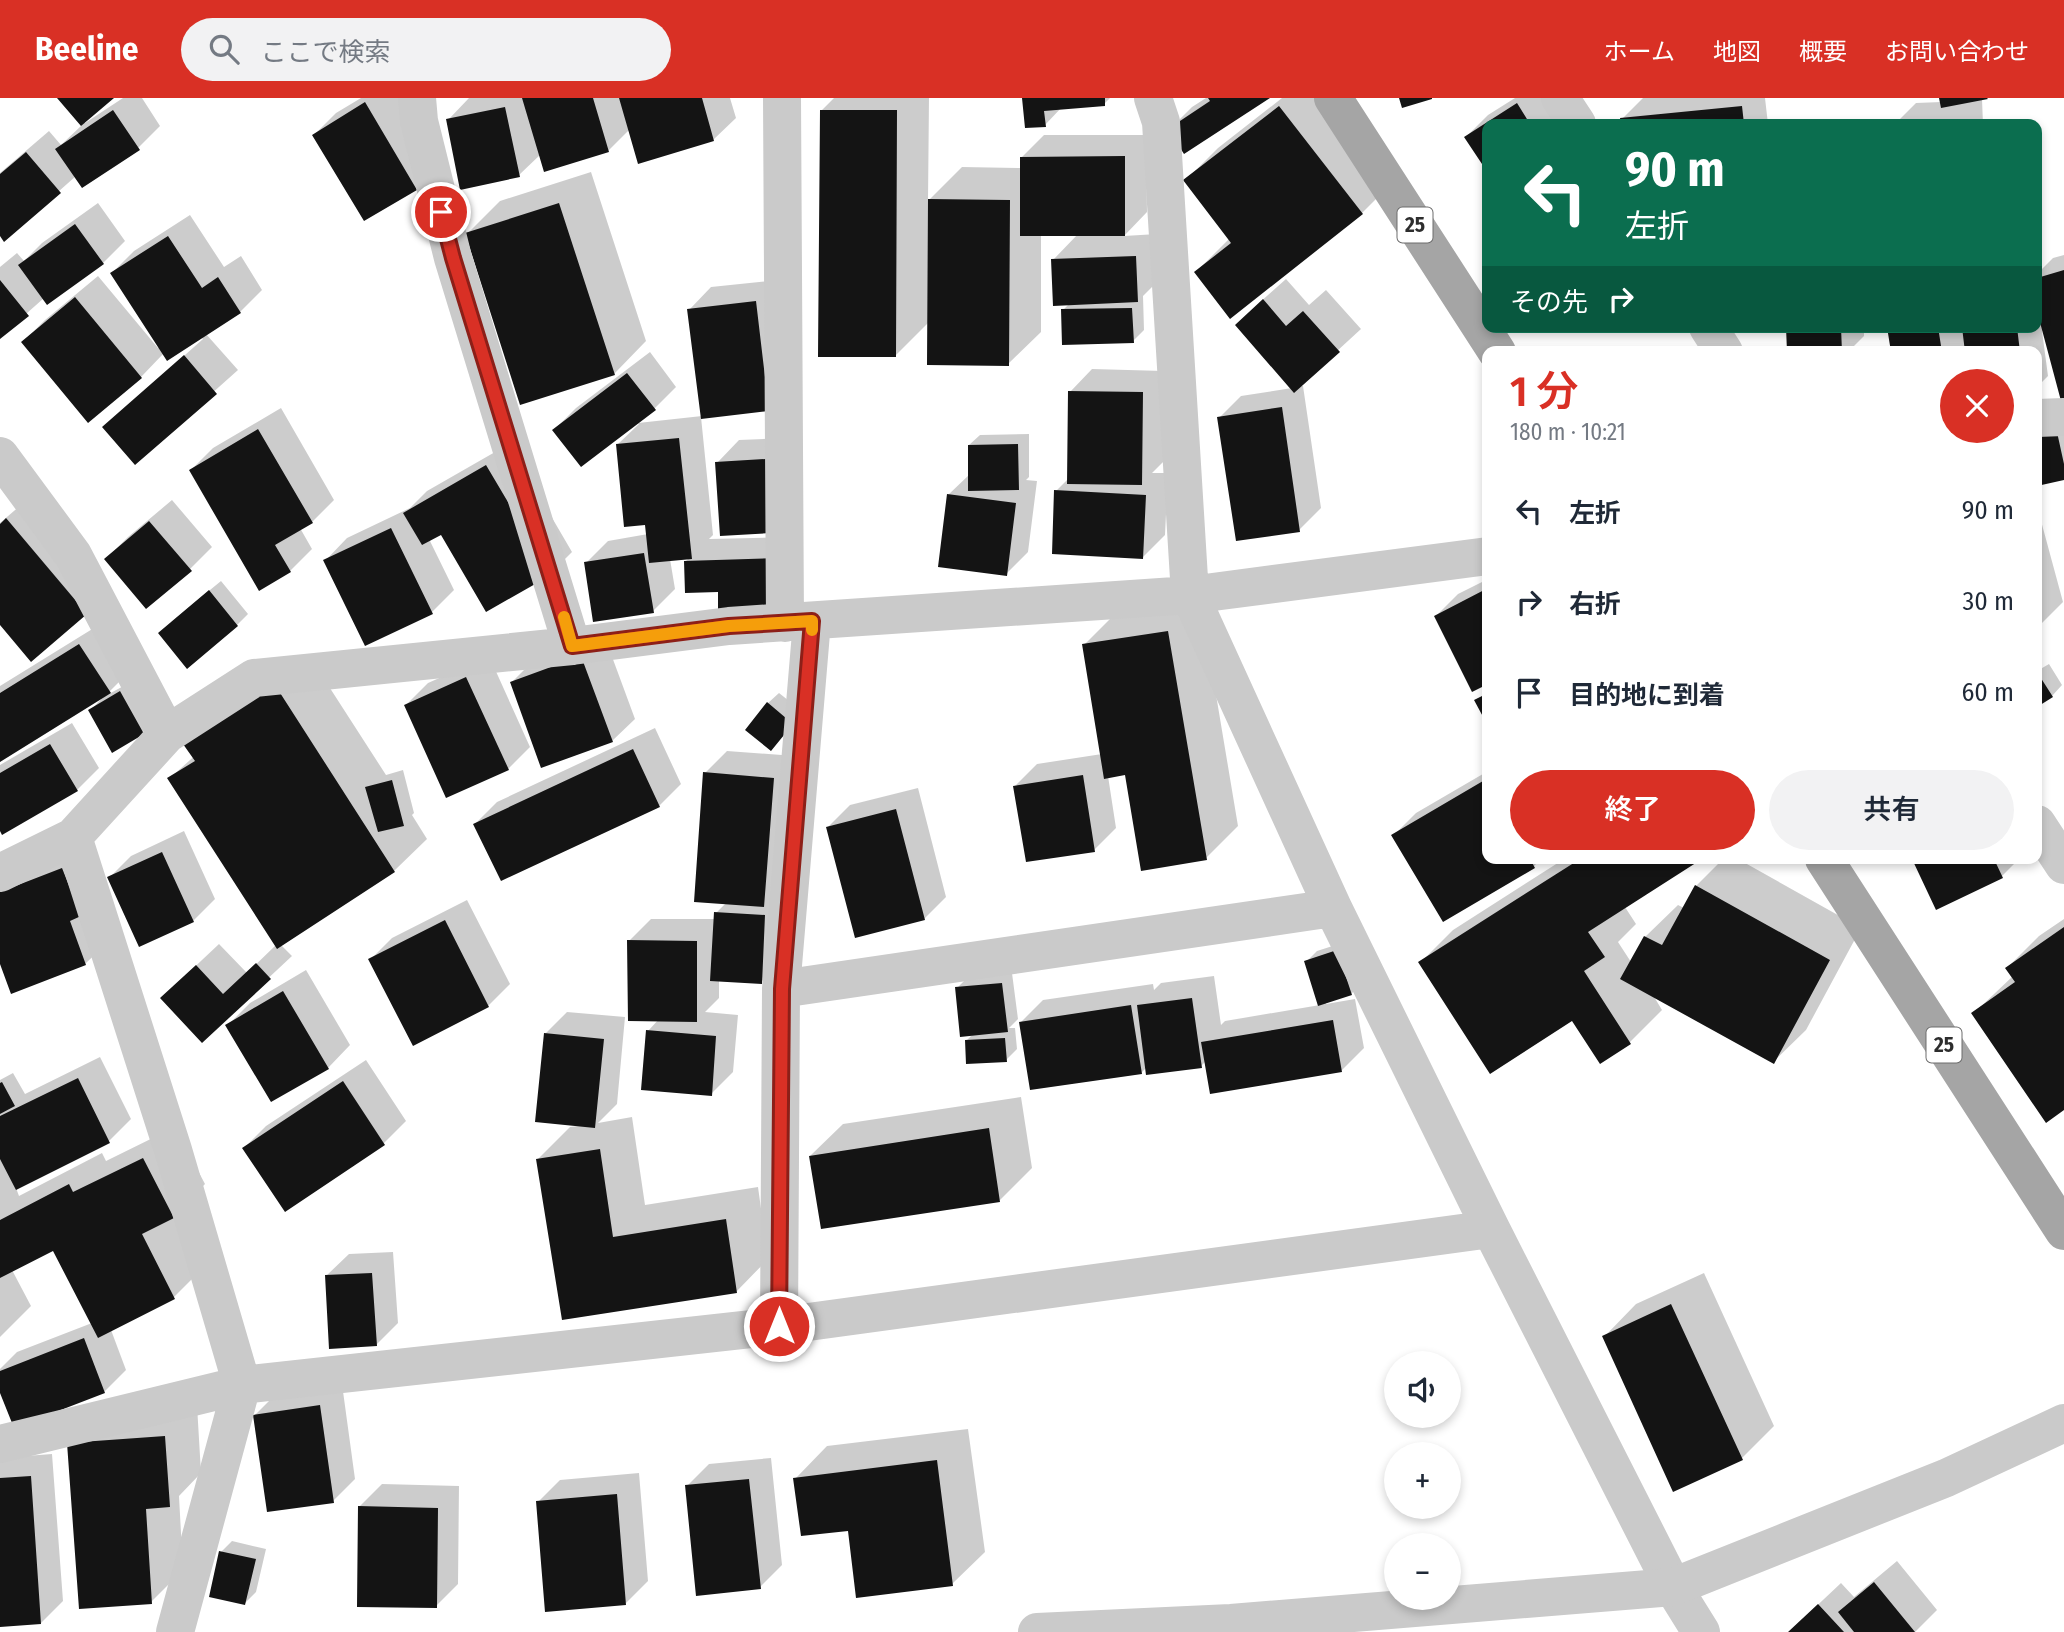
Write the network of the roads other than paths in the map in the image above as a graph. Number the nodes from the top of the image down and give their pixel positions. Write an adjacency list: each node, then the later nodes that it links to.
1 (417, 98): 14 (street)
2 (782, 98): 13 (street)
3 (1153, 98): 12 (street)
4 (1333, 98): 7 (main road, 25)
5 (1560, 98): 6 (street)
6 (1574, 119)
7 (1482, 329)
8 (2064, 417): 9 (street)
9 (2042, 418)
10 (0, 456): 15 (street)
11 (1482, 557): 12 (street)
12 (1191, 595): 13 (street); 21 (street)
13 (799, 622): 14 (street); 22 (street)
14 (572, 646): 15 (street)
15 (167, 734): 17 (street)
16 (2042, 832): 19 (street)
17 (73, 837): 20 (street); 26 (street)
18 (1827, 864): 24 (main road, 25)
19 (2064, 865)
20 (0, 873)
21 (1333, 908): 22 (street); 23 (street)
22 (782, 989): 25 (street)
23 (1491, 1228): 25 (street); 29 (street)
24 (2064, 1231)
25 (779, 1326): 26 (street)
26 (242, 1385): 28 (street); 31 (street)
27 (2064, 1423): 29 (street)
28 (0, 1444)
29 (1673, 1587): 30 (street); 33 (street)
30 (1231, 1628): 32 (street)
31 (175, 1632)
32 (1037, 1632)
33 (1701, 1632)

